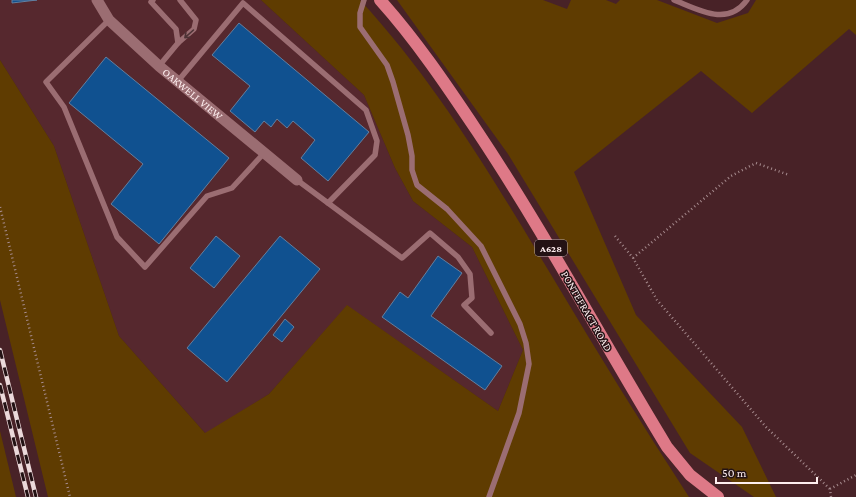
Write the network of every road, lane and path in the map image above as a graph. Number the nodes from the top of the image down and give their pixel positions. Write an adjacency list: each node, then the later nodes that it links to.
1 (97, 0): 8 (street, OAKWELL VIEW)
2 (153, 0): 9 (lane)
3 (180, 0): 9 (lane, one-way to 9)
4 (364, 0): 23 (lane)
5 (380, 0): 24 (highway, PONTEFRACT ROAD / A628)
6 (674, 0): 7 (lane)
7 (748, 0)
8 (109, 20): 10 (street, OAKWELL VIEW); 12 (lane)
9 (178, 43): 10 (lane)
10 (159, 66): 11 (street, OAKWELL VIEW)
11 (178, 81): 12 (street, OAKWELL VIEW); 15 (lane)
12 (265, 152): 14 (street, OAKWELL VIEW)
13 (789, 175): 18 (path)
14 (297, 180): 15 (lane)
15 (328, 203): 19 (lane)
16 (0, 207): 22 (path)
17 (615, 236): 18 (path)
18 (633, 258): 21 (path)
19 (491, 333)
20 (856, 475): 21 (path)
21 (830, 489): 25 (path)
22 (70, 497)
23 (489, 497)
24 (718, 497)
25 (832, 497)

